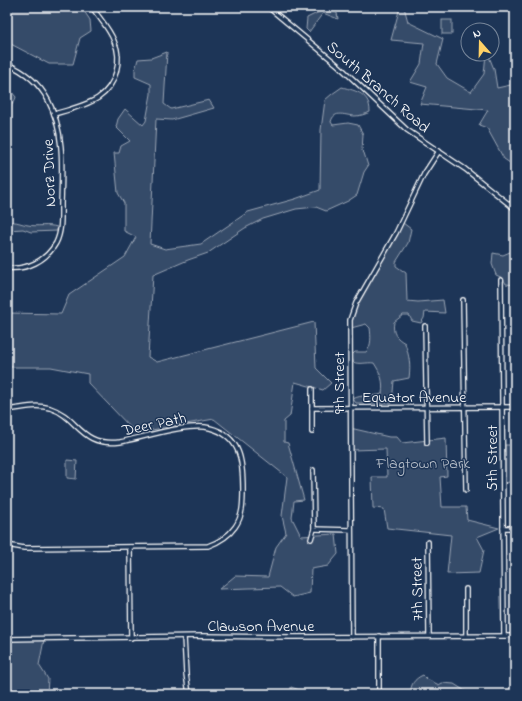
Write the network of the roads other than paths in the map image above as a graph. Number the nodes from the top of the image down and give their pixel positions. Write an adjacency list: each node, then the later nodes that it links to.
1 (92, 7): 4 (street)
2 (268, 7): 5 (street, South Branch Road)
3 (7, 64): 4 (street, Norz Drive)
4 (54, 114): 7 (street, Norz Drive)
5 (439, 151): 6 (street, South Branch Road); 16 (street, 9th Street)
6 (515, 209)
7 (7, 268)
8 (501, 280): 13 (street, 5th Street)
9 (463, 300): 12 (street)
10 (425, 326): 17 (street)
11 (312, 389): 15 (street)
12 (464, 407): 13 (street, Equator Avenue); 17 (street, Equator Avenue); 22 (street)
13 (502, 407): 14 (street, Equator Avenue); 23 (street, 5th Street)
14 (515, 407)
15 (312, 408): 16 (street, Equator Avenue); 19 (street)
16 (350, 408): 17 (street, Equator Avenue); 26 (street, 9th Street)
17 (426, 408): 20 (street)
18 (7, 410): 30 (street, Deer Path)
19 (312, 432)
20 (427, 443)
21 (313, 470): 25 (street)
22 (466, 490)
23 (503, 528): 24 (street); 35 (street, 5th Street)
24 (515, 528)
25 (314, 529): 26 (street); 27 (street)
26 (351, 530): 38 (street, 9th Street)
27 (311, 539)
28 (428, 542): 32 (street, 7th Street)
29 (7, 545): 30 (street, Deer Path)
30 (130, 547): 40 (street)
31 (466, 589): 33 (street)
32 (429, 635): 33 (street, Clawson Avenue); 34 (street, Clawson Avenue)
33 (466, 635): 35 (street, Clawson Avenue)
34 (379, 636): 38 (street, Clawson Avenue); 42 (street)
35 (504, 636): 36 (street, Clawson Avenue)
36 (515, 636)
37 (184, 637): 38 (street, Clawson Avenue); 40 (street, Clawson Avenue); 41 (street)
38 (352, 637)
39 (7, 638): 40 (street, Clawson Avenue)
40 (131, 638)
41 (189, 694)
42 (379, 694)

